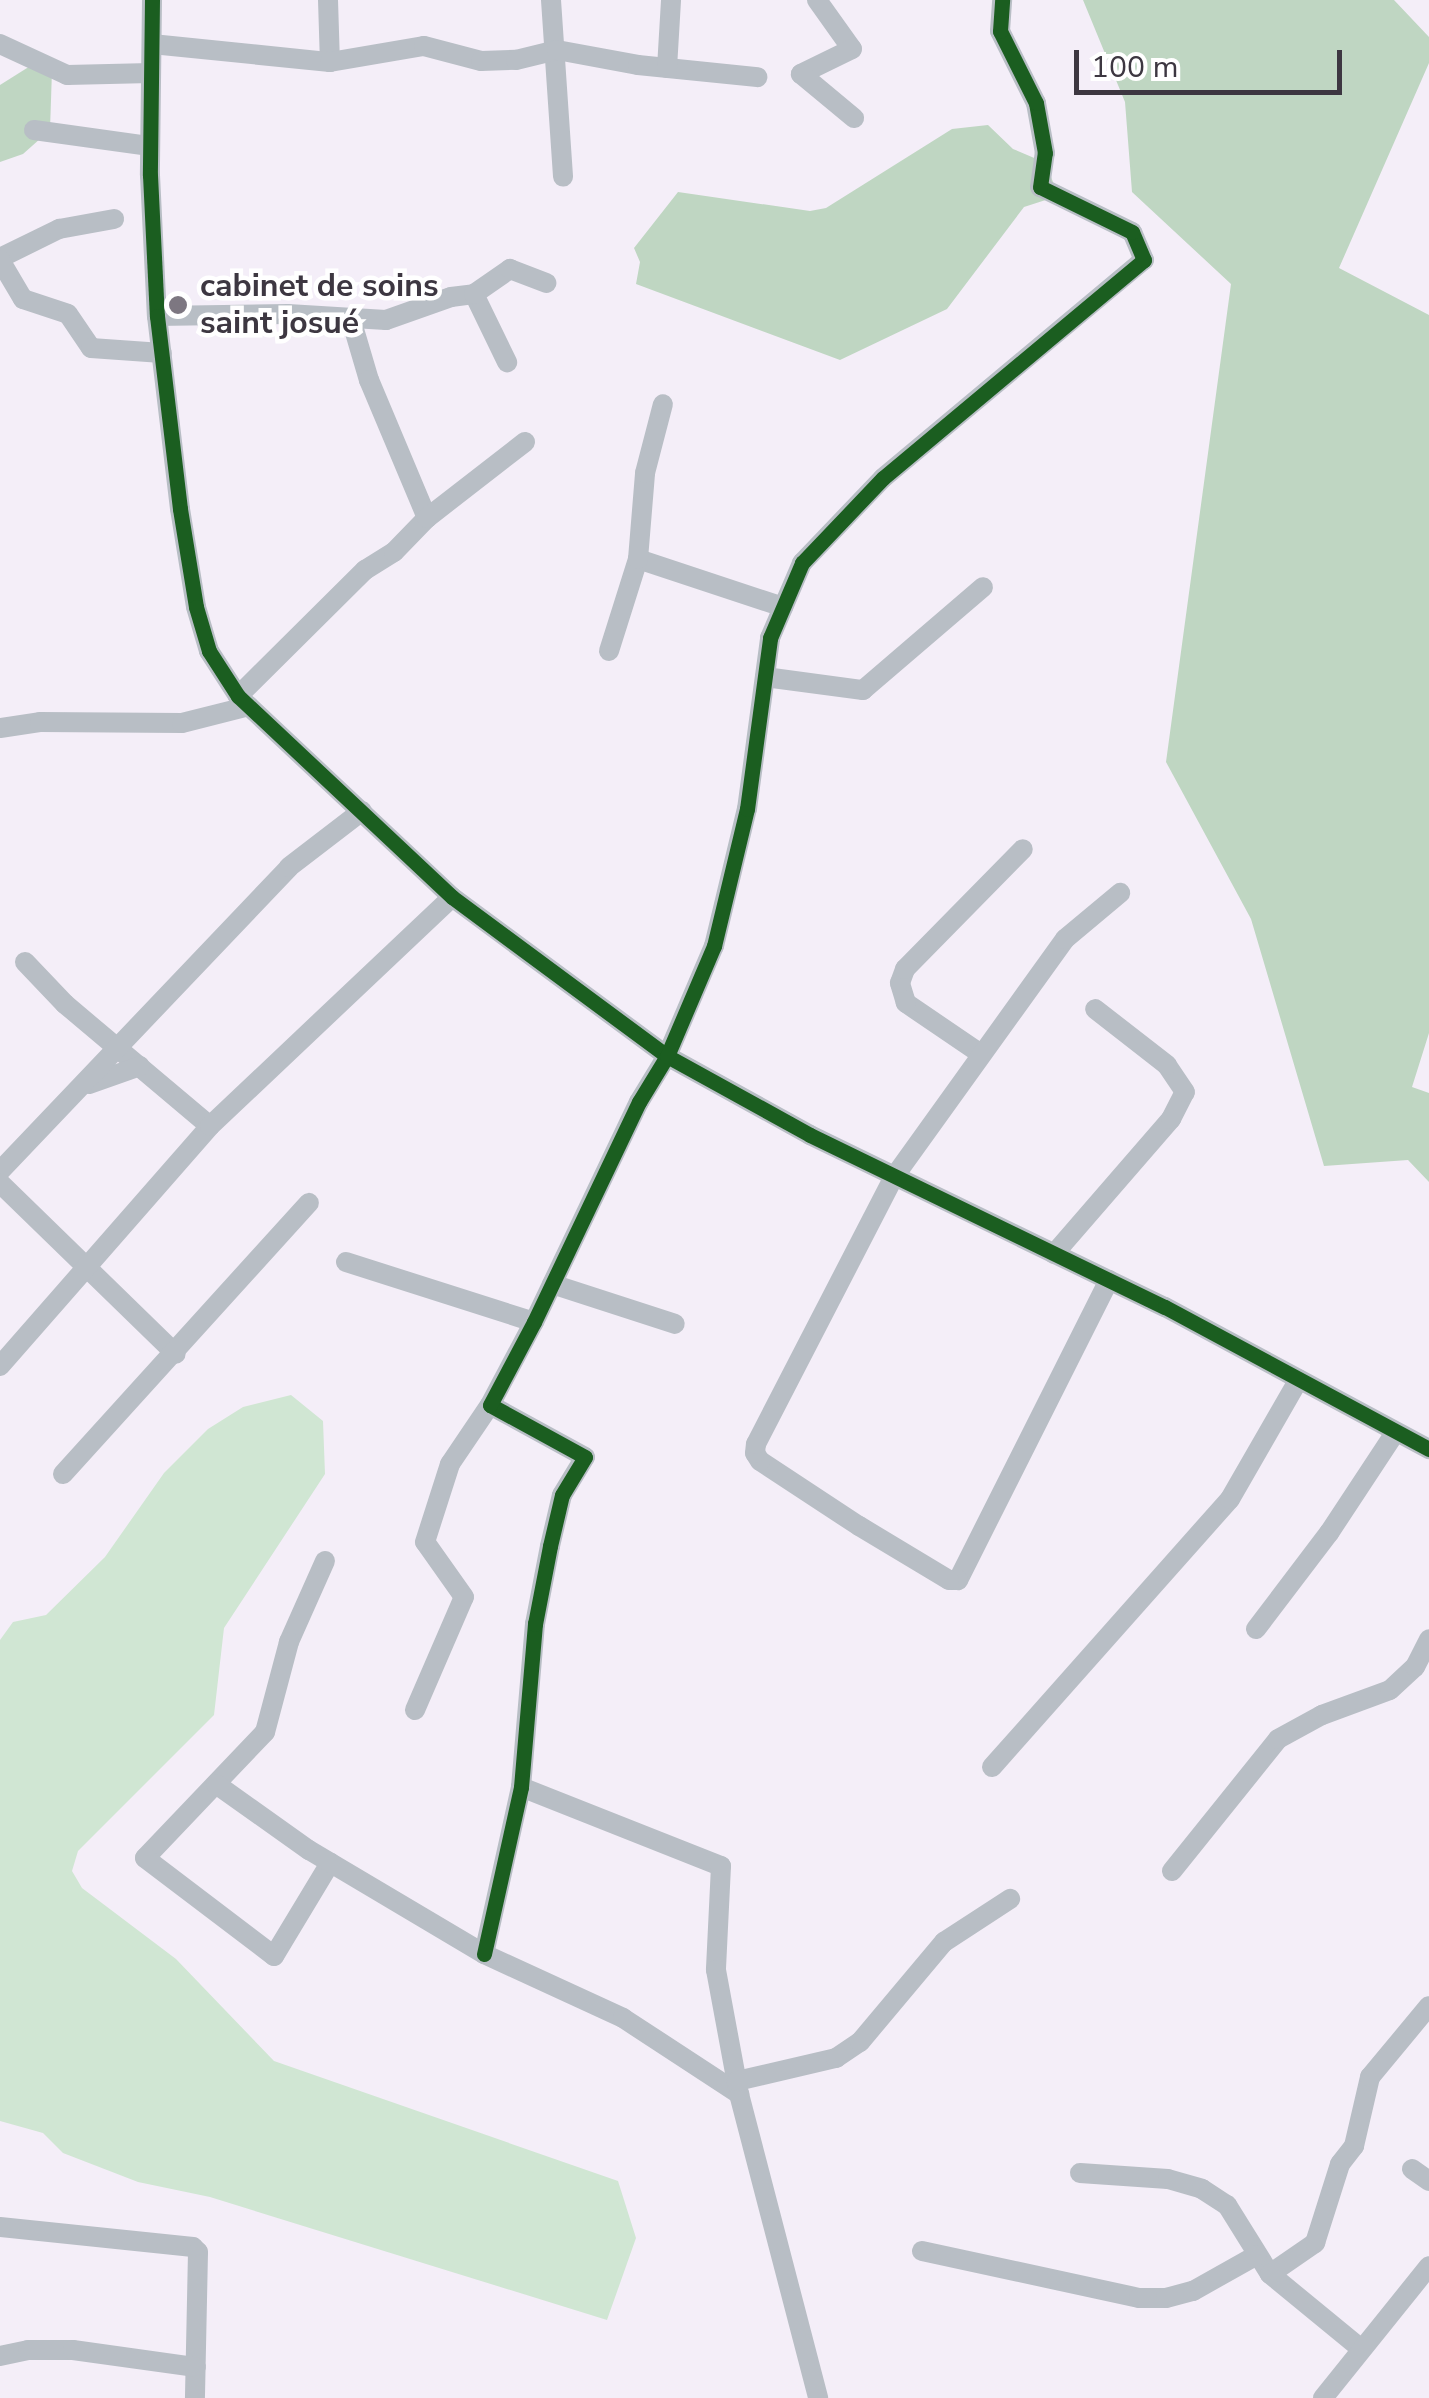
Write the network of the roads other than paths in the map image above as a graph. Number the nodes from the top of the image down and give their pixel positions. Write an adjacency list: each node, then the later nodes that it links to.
1 (152, 0): 8 (street)
2 (328, 0): 10 (street)
3 (551, 0): 9 (street)
4 (671, 0): 11 (street)
5 (816, 0): 14 (street)
6 (1002, 0): 31 (street)
7 (0, 44): 12 (street)
8 (152, 44): 10 (street); 12 (street)
9 (556, 50): 10 (street); 11 (street); 17 (street)
10 (330, 62)
11 (667, 68): 13 (street)
12 (151, 73): 16 (street)
13 (756, 76)
14 (854, 118)
15 (34, 130): 16 (street)
16 (150, 146): 22 (street)
17 (563, 177)
18 (114, 219): 19 (street)
19 (0, 259): 24 (street)
20 (546, 283): 21 (street)
21 (474, 294): 23 (street); 25 (street)
22 (157, 316): 23 (street); 24 (street)
23 (350, 318): 28 (street)
24 (162, 352): 34 (street)
25 (508, 362)
26 (663, 404): 29 (street)
27 (525, 442): 28 (street)
28 (428, 518): 34 (street)
29 (638, 559): 31 (street); 32 (street)
30 (984, 588): 33 (street)
31 (783, 607): 33 (street)
32 (609, 651)
33 (765, 677): 44 (street)
34 (244, 701): 35 (street); 36 (street)
35 (0, 728)
36 (362, 810): 39 (street); 42 (street)
37 (1023, 849): 43 (street)
38 (1120, 893): 43 (street)
39 (452, 897): 44 (street); 46 (street)
40 (25, 962): 42 (street)
41 (1095, 1009): 50 (street)
42 (117, 1046): 45 (street); 48 (street)
43 (980, 1054): 47 (street)
44 (667, 1056): 47 (street); 54 (street)
45 (140, 1066): 46 (street); 48 (street)
46 (210, 1126): 52 (street)
47 (894, 1177): 50 (street); 53 (street)
48 (1, 1179): 52 (street)
49 (309, 1202): 57 (street)
50 (1054, 1254): 53 (street)
51 (346, 1262): 55 (street)
52 (88, 1268): 57 (street); 58 (street)
53 (1108, 1280): 59 (street)
54 (552, 1284): 55 (street); 56 (street)
55 (534, 1322): 60 (street)
56 (675, 1324)
57 (176, 1354): 63 (street)
58 (0, 1366)
59 (1299, 1379): 61 (street); 68 (street)
60 (490, 1405): 67 (street); 70 (street)
61 (1395, 1433): 62 (street); 65 (street)
62 (1429, 1449)
63 (63, 1474)
64 (325, 1562): 69 (street)
65 (1256, 1629)
66 (1429, 1639): 72 (street)
67 (416, 1710)
68 (992, 1767)
69 (216, 1784): 71 (street); 71 (street)
70 (521, 1787): 74 (street); 76 (street)
71 (330, 1863): 74 (street)
72 (1172, 1871)
73 (1010, 1898): 76 (street)
74 (484, 1954): 76 (street)
75 (1429, 2006): 82 (street)
76 (738, 2088): 87 (street)
77 (1080, 2174): 80 (street)
78 (0, 2227): 85 (street)
79 (922, 2251): 80 (street)
80 (1257, 2254): 82 (street)
81 (1429, 2266): 83 (street)
82 (1270, 2274): 83 (street)
83 (1360, 2348): 88 (street)
84 (0, 2356): 85 (street)
85 (196, 2367): 86 (street)
86 (195, 2398)
87 (818, 2398)
88 (1322, 2398)

